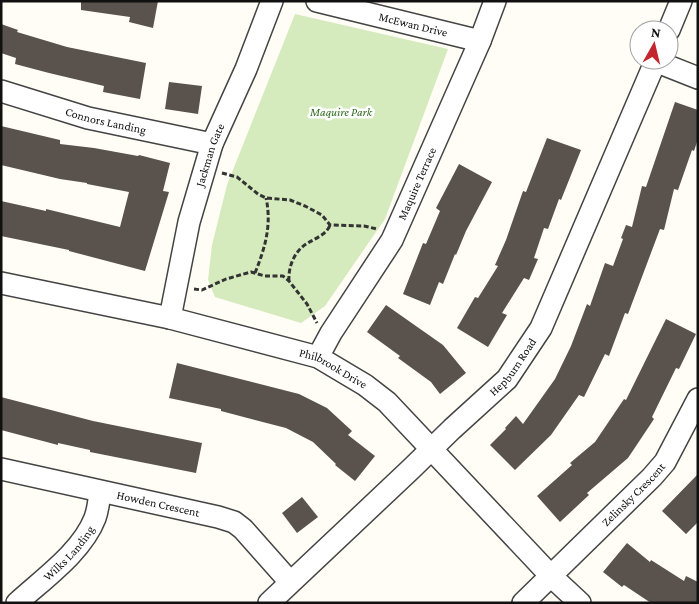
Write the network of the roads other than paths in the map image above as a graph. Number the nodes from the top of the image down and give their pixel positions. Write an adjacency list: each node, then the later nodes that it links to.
1 (272, 1): 11 (street, Jackman Gate)
2 (317, 1): 6 (street, McEwan Drive)
3 (495, 1): 6 (street, Maquire Terrace)
4 (681, 1): 5 (street)
5 (673, 20)
6 (480, 41): 14 (street, Maquire Terrace)
7 (651, 70): 16 (street, Hepburn Road)
8 (678, 70): 9 (street)
9 (698, 78)
10 (1, 91): 11 (street, Connors Landing)
11 (212, 144): 13 (street, Jackman Gate)
12 (1, 283): 13 (street, Philbrook Drive)
13 (170, 318): 14 (street, Philbrook Drive)
14 (318, 357): 16 (street, Philbrook Drive)
15 (698, 399): 19 (street, Zelinsky Crescent)
16 (432, 449): 19 (street, Philbrook Drive); 20 (street, Hepburn Road)
17 (1, 469): 18 (street, Howden Crescent)
18 (100, 492): 20 (street, Howden Crescent); 21 (street, Wilks Landing)
19 (551, 576): 23 (street, Zelinsky Crescent); 24 (street, Philbrook Drive)
20 (290, 582): 22 (street, Hepburn Road)
21 (17, 603)
22 (269, 603)
23 (523, 603)
24 (580, 603)

